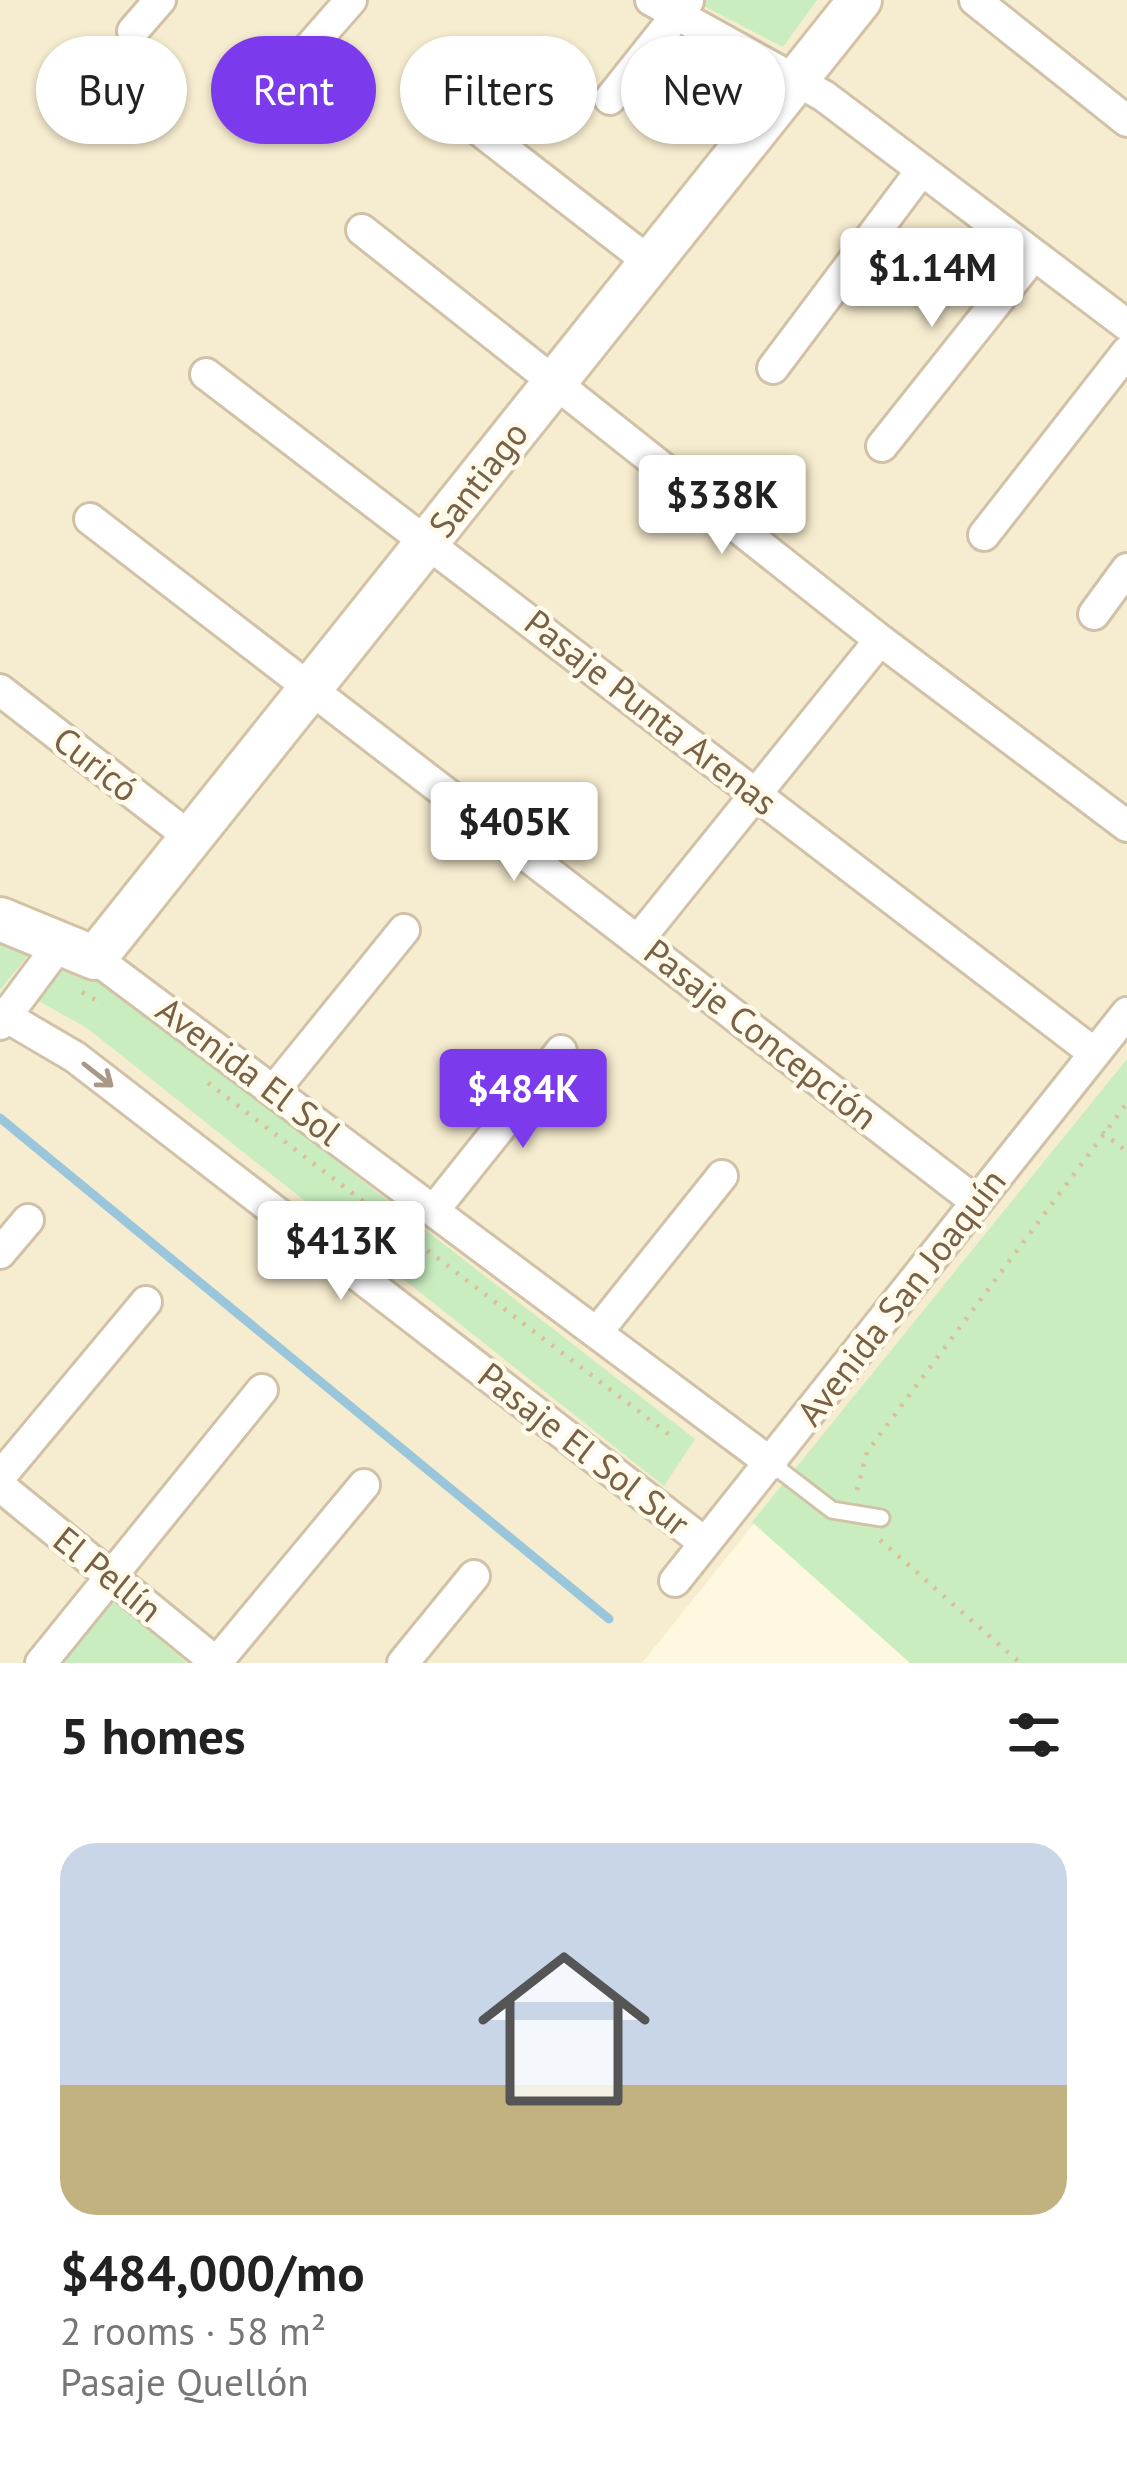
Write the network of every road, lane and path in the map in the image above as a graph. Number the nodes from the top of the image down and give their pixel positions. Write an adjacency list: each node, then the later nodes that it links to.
1 (160, 0): 6 (street)
2 (351, 0): 7 (street)
3 (860, 0): 8 (street, Santiago)
4 (975, 0): 10 (street)
5 (672, 4): 8 (street); 9 (street)
6 (133, 31)
7 (320, 36)
8 (798, 81): 12 (street); 15 (street, Santiago)
9 (610, 100)
10 (1127, 121)
11 (498, 144): 15 (street)
12 (921, 171): 14 (street); 18 (street)
13 (362, 230): 20 (street)
14 (1034, 255): 16 (street); 21 (street)
15 (652, 264): 20 (street, Santiago)
16 (1127, 325)
17 (1127, 352): 23 (street)
18 (773, 368)
19 (206, 374): 24 (street, Pasaje Punta Arenas)
20 (556, 382): 24 (street, Santiago); 27 (street)
21 (882, 446)
22 (90, 519): 28 (street, Pasaje Concepción)
23 (984, 535)
24 (430, 540): 28 (street, Santiago); 30 (street, Pasaje Punta Arenas)
25 (1127, 569): 26 (street)
26 (1094, 614)
27 (880, 640): 30 (street); 31 (street)
28 (312, 687): 32 (street, Santiago); 35 (street, Pasaje Concepción)
29 (0, 690): 32 (street, Curicó)
30 (754, 792): 35 (street); 41 (street, Pasaje Punta Arenas)
31 (1127, 826)
32 (191, 838): 36 (street, Santiago)
33 (0, 919): 36 (street, Avenida El Sol)
34 (404, 930): 43 (street)
35 (639, 939): 48 (street, Pasaje Concepción)
36 (67, 956): 37 (path); 39 (street); 43 (street, Avenida El Sol)
37 (108, 1006)
38 (1127, 1013): 41 (street, Avenida San Joaquín)
39 (2, 1017): 61 (street, Pasaje El Sol Sur, one-way to 61)
40 (561, 1051): 49 (street)
41 (1094, 1053): 48 (street, Avenida San Joaquín)
42 (202, 1078): 55 (path)
43 (275, 1089): 49 (street, Avenida El Sol)
44 (1127, 1103): 45 (path)
45 (1102, 1132): 46 (path); 59 (path)
46 (1127, 1152)
47 (722, 1175): 53 (street)
48 (974, 1200): 56 (street, Avenida San Joaquín)
49 (434, 1210): 53 (street, Avenida El Sol)
50 (28, 1220): 51 (street)
51 (0, 1253)
52 (146, 1302): 57 (street)
53 (598, 1331): 56 (street, Avenida El Sol)
54 (262, 1390): 62 (street)
55 (671, 1436)
56 (772, 1464): 59 (lane); 61 (street, Avenida San Joaquín)
57 (0, 1481): 62 (street, El Pellín)
58 (364, 1485): 66 (street)
59 (859, 1514): 60 (lane); 68 (path)
60 (881, 1518)
61 (705, 1543): 64 (street, Avenida San Joaquín)
62 (111, 1576): 65 (street); 66 (street, El Pellín)
63 (474, 1576): 67 (street)
64 (675, 1581)
65 (41, 1663)
66 (216, 1663)
67 (403, 1663)
68 (1020, 1663)

